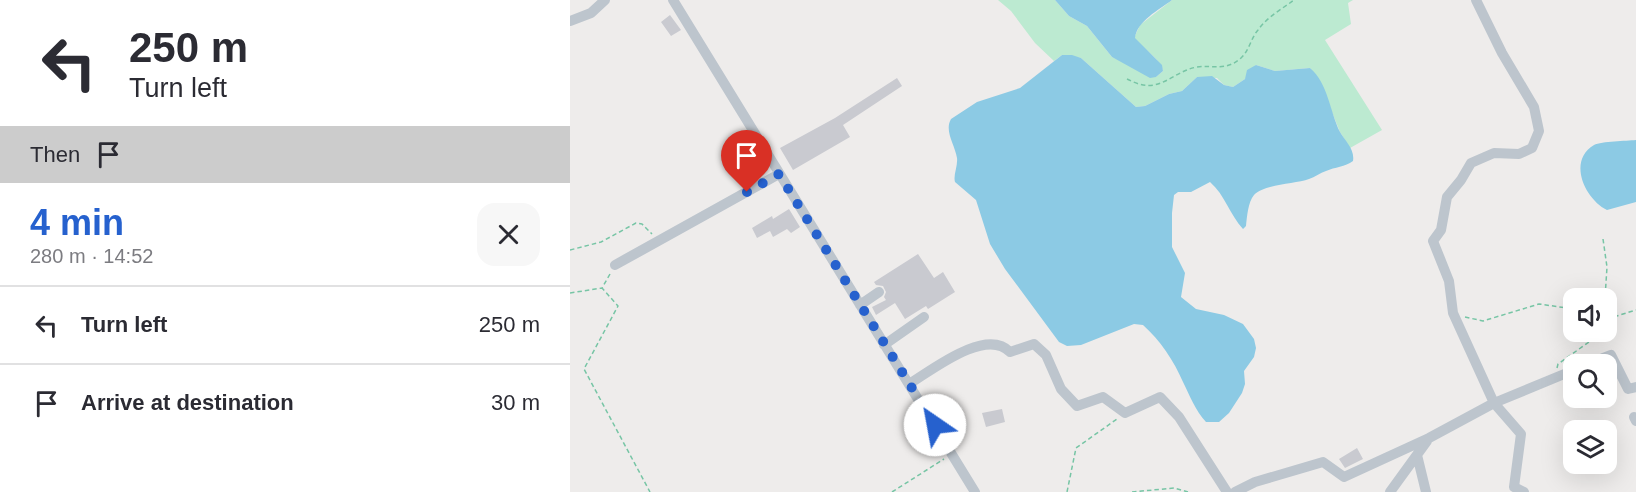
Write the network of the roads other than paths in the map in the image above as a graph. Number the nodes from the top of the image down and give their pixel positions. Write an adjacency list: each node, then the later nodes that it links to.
1 (605, 0): 4 (street)
2 (673, 0): 5 (street)
3 (1476, 0): 15 (street)
4 (570, 21)
5 (779, 174): 6 (street); 8 (street)
6 (615, 265)
7 (879, 292): 8 (street)
8 (860, 305): 10 (street)
9 (924, 317): 10 (street)
10 (884, 345): 13 (street)
11 (1617, 366): 14 (street)
12 (1563, 375): 15 (street)
13 (909, 384): 18 (street); 19 (street)
14 (1636, 387)
15 (1494, 403): 16 (street); 23 (street)
16 (1430, 438): 17 (street); 20 (street)
17 (1417, 454): 21 (street); 22 (street)
18 (975, 492)
19 (1227, 492)
20 (1235, 492)
21 (1390, 492)
22 (1426, 492)
23 (1524, 492)

